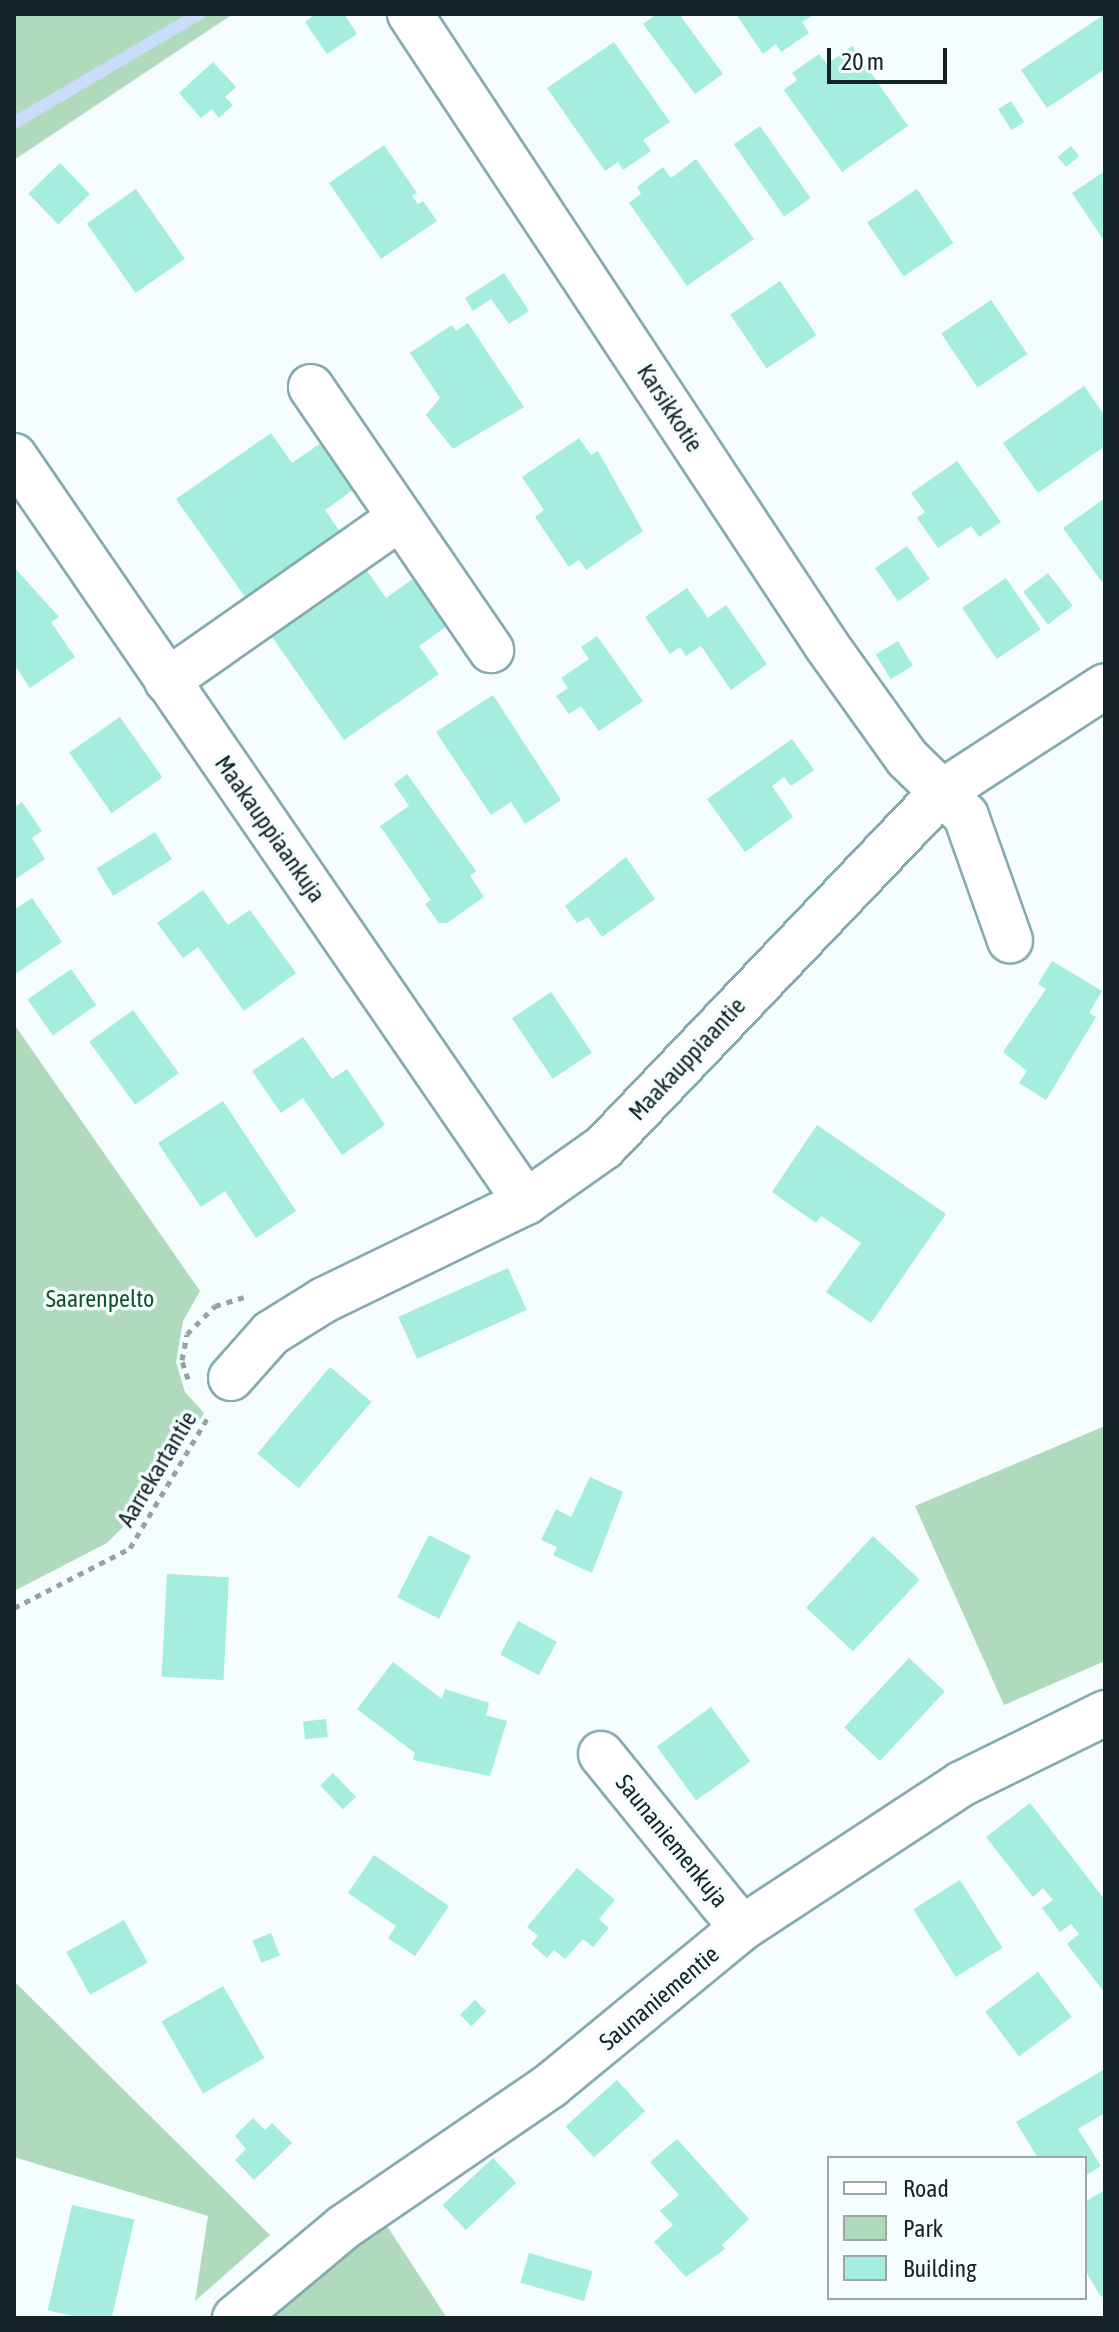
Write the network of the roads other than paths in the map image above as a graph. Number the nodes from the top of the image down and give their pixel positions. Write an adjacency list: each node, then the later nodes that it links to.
1 (410, 14): 8 (street, Karsikkotie)
2 (311, 387): 4 (street)
3 (14, 456): 6 (street, Maakauppiaankuja)
4 (400, 518): 5 (street); 6 (street)
5 (491, 650)
6 (167, 681): 10 (street, Maakauppiaankuja)
7 (1105, 686): 8 (street, Maakauppiaantie)
8 (942, 792): 9 (street, Karsikkotie); 10 (street, Maakauppiaantie)
9 (1010, 940)
10 (526, 1202): 11 (street, Maakauppiaantie)
11 (209, 1394)
12 (1105, 1713): 14 (street, Saunaniementie)
13 (601, 1754): 14 (street, Saunaniemenkuja)
14 (742, 1928): 15 (street, Saunaniementie)
15 (235, 2318)

